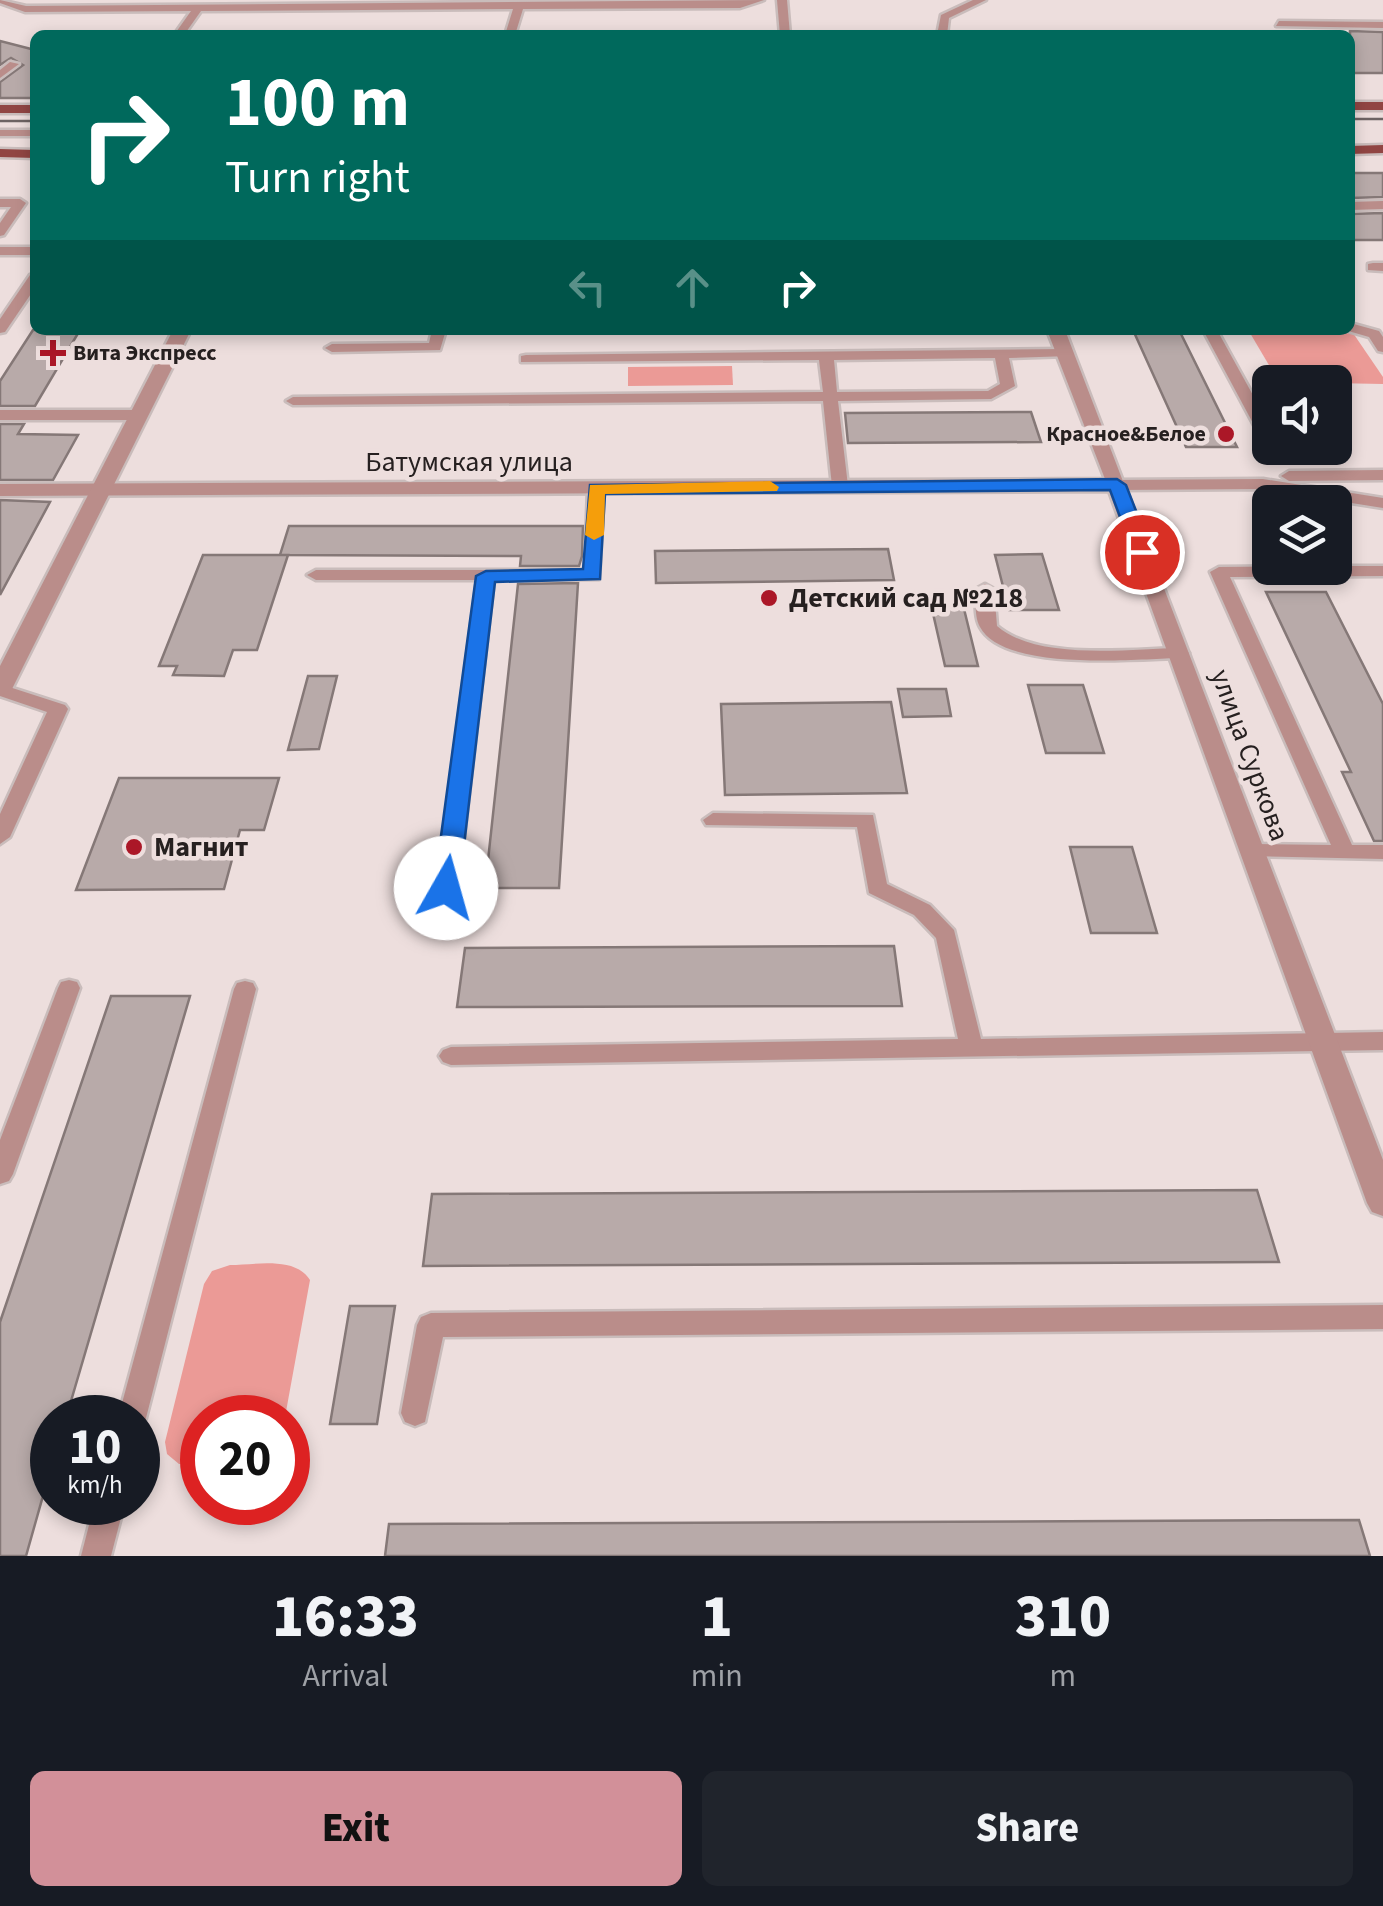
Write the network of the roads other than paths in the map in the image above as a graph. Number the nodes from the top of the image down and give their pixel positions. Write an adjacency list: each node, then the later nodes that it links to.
1 (0, 0): 6 (lane)
2 (758, 0): 5 (lane)
3 (782, 0): 11 (lane)
4 (980, 0): 12 (lane)
5 (520, 6): 6 (lane); 10 (lane)
6 (198, 8): 9 (lane)
7 (1278, 24): 8 (lane)
8 (1383, 25)
9 (183, 30)
10 (512, 30)
11 (785, 30)
12 (943, 30)
13 (14, 64): 14 (lane)
14 (0, 75)
15 (1355, 106): 16 (main road)
16 (1383, 106)
17 (0, 109): 18 (main road)
18 (30, 109)
19 (0, 133): 20 (lane)
20 (30, 133)
21 (1355, 150): 22 (main road)
22 (1383, 150)
23 (0, 154): 24 (main road)
24 (30, 154)
25 (28, 203): 26 (lane); 29 (lane)
26 (0, 204)
27 (1383, 205): 28 (lane)
28 (1355, 206)
29 (0, 232)
30 (30, 244): 31 (lane)
31 (0, 251)
32 (30, 285): 34 (lane)
33 (1355, 328): 40 (lane)
34 (0, 329)
35 (179, 335): 48 (street)
36 (438, 335): 39 (lane)
37 (1213, 335): 46 (lane)
38 (1061, 342): 41 (lane); 52 (street, улица Суркова)
39 (332, 348)
40 (1383, 348)
41 (1000, 355): 42 (lane); 44 (lane)
42 (826, 356): 43 (lane); 44 (lane)
43 (526, 359)
44 (830, 397): 45 (lane); 53 (lane)
45 (293, 401)
46 (1252, 407)
47 (0, 415): 48 (lane)
48 (139, 415): 56 (street)
49 (1283, 465): 51 (lane)
50 (1383, 475): 51 (lane)
51 (1291, 481): 52 (lane); 57 (lane)
52 (1117, 485): 53 (street, Батумская улица); 62 (street, улица Суркова)
53 (840, 486): 54 (street, Батумская улица)
54 (596, 488): 56 (street, Батумская улица); 60 (lane)
55 (0, 490): 56 (street, Батумская улица)
56 (101, 490): 63 (street)
57 (1383, 502)
58 (1383, 571): 67 (lane)
59 (316, 575): 60 (lane)
60 (486, 576): 69 (lane)
61 (985, 589): 62 (lane)
62 (1180, 652): 66 (street, улица Суркова)
63 (0, 689): 65 (lane)
64 (713, 820): 74 (lane)
65 (0, 837)
66 (1253, 850): 67 (lane); 72 (street, улица Суркова)
67 (1344, 851): 68 (lane)
68 (1383, 852)
69 (446, 888)
70 (68, 988): 76 (lane)
71 (245, 989): 79 (lane)
72 (1324, 1042): 73 (lane); 74 (lane); 77 (street, улица Суркова)
73 (1383, 1042)
74 (972, 1050): 75 (lane)
75 (450, 1056)
76 (0, 1174)
77 (1383, 1203)
78 (1383, 1317): 80 (lane)
79 (138, 1395)
80 (415, 1412)
81 (104, 1525): 82 (lane)
82 (96, 1556)

